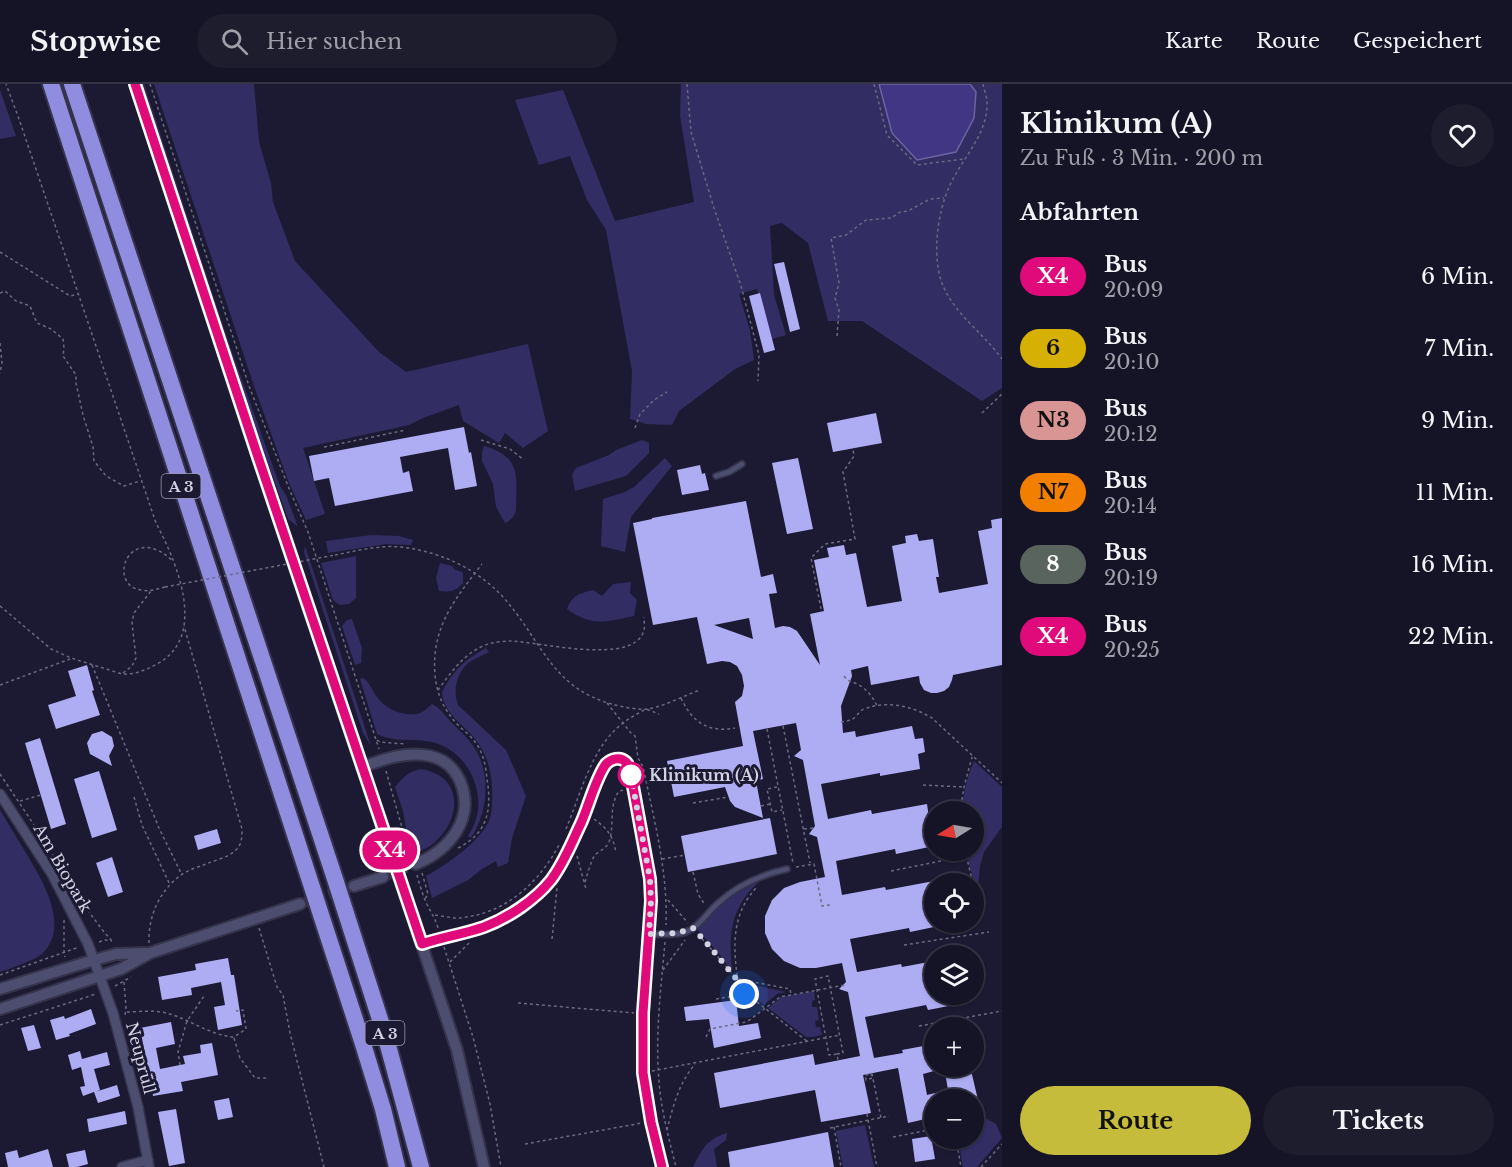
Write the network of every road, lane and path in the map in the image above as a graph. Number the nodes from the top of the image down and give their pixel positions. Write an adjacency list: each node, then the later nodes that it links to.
1 (6, 84): 13 (path)
2 (51, 84): 182 (highway, A 3)
3 (72, 84): 183 (highway, A 3)
4 (135, 84): 59 (street)
5 (150, 84): 58 (path)
6 (687, 84): 18 (path)
7 (874, 84): 9 (path)
8 (983, 84): 9 (path)
9 (966, 158): 10 (path)
10 (945, 198): 14 (path); 16 (path)
11 (0, 252): 13 (path)
12 (0, 293): 30 (path)
13 (78, 294): 30 (path)
14 (837, 336)
15 (0, 343): 17 (path)
16 (1002, 359)
17 (0, 373)
18 (758, 381)
19 (668, 392): 22 (path)
20 (1002, 394): 21 (path)
21 (982, 413)
22 (635, 428)
23 (406, 430): 25 (path)
24 (481, 440): 27 (path)
25 (324, 447)
26 (853, 449): 36 (path)
27 (524, 460)
28 (742, 464): 29 (lane)
29 (716, 476)
30 (141, 481): 31 (path)
31 (173, 561): 34 (path); 38 (path)
32 (482, 564): 33 (path)
33 (475, 573): 34 (path, bridge); 39 (path); 46 (path)
34 (152, 590): 42 (path)
35 (0, 606): 40 (path)
36 (821, 609)
37 (644, 617): 39 (path)
38 (184, 625): 42 (path); 96 (path)
39 (536, 644): 46 (path); 48 (path)
40 (71, 658): 41 (path); 44 (path)
41 (92, 665): 42 (path); 96 (path)
42 (122, 674)
43 (844, 676): 49 (path)
44 (0, 685)
45 (700, 690): 47 (path)
46 (437, 691): 84 (path)
47 (681, 697): 50 (path); 55 (path)
48 (608, 703): 50 (path); 53 (path)
49 (877, 706): 52 (path); 57 (path)
50 (646, 709): 51 (path); 53 (path)
51 (659, 714)
52 (841, 722)
53 (623, 723): 62 (path); 82 (path)
54 (783, 726): 80 (path)
55 (735, 728)
56 (767, 729): 66 (path)
57 (973, 756): 63 (path); 67 (path)
58 (383, 760): 59 (street); 86 (path); 90 (street)
59 (362, 767): 121 (street)
60 (0, 774): 73 (path)
61 (670, 778): 62 (path)
62 (646, 783): 88 (path)
63 (1002, 783)
64 (923, 785): 67 (path)
65 (634, 787): 78 (street); 81 (path); 116 (street)
66 (778, 787): 75 (path); 77 (path)
67 (964, 787): 72 (path)
68 (0, 794): 120 (street, Am Biopark)
69 (41, 795): 73 (path)
70 (134, 797): 102 (path)
71 (728, 797): 74 (path)
72 (962, 801)
73 (19, 802): 120 (path)
74 (693, 803)
75 (770, 804): 76 (path); 77 (path)
76 (761, 806)
77 (782, 810): 91 (path)
78 (585, 813): 81 (path); 82 (street)
79 (814, 829): 80 (path)
80 (803, 830): 91 (path)
81 (610, 835): 85 (path); 100 (path)
82 (568, 839): 92 (street); 100 (path)
83 (559, 845): 110 (path)
84 (454, 850)
85 (616, 853)
86 (410, 854)
87 (684, 855): 88 (path)
88 (662, 859): 105 (path)
89 (941, 861): 94 (path)
90 (416, 864)
91 (810, 865): 108 (path)
92 (559, 866): 113 (street); 119 (path)
93 (787, 869): 109 (lane)
94 (891, 871)
95 (693, 872): 109 (path)
96 (182, 874): 102 (path)
97 (422, 875): 106 (path)
98 (383, 877): 103 (street)
99 (418, 878): 106 (path)
100 (585, 882): 104 (path)
101 (761, 884): 130 (path)
102 (170, 885): 124 (path)
103 (354, 886)
104 (586, 889)
105 (666, 899): 114 (path); 117 (path)
106 (425, 900): 110 (path)
107 (300, 904): 111 (street)
108 (829, 906)
109 (710, 912): 114 (lane)
110 (434, 915): 118 (path)
111 (256, 918): 124 (street); 181 (path)
112 (64, 920): 123 (path)
113 (485, 926): 118 (street); 126 (path)
114 (693, 928): 117 (lane); 127 (path); 130 (path)
115 (989, 932): 122 (path)
116 (649, 934): 117 (lane); 148 (street)
117 (665, 934): 127 (path)
118 (441, 938): 121 (street); 126 (path)
119 (552, 939)
120 (88, 944): 123 (path); 125 (street, Am Biopark)
121 (422, 944): 184 (street)
122 (904, 945)
123 (64, 952): 128 (path)
124 (150, 953): 125 (street); 129 (street)
125 (94, 960): 129 (street, Neuprüll); 134 (street)
126 (449, 963): 185 (path)
127 (662, 971): 162 (path)
128 (0, 975)
129 (100, 976): 136 (street, Neuprüll); 142 (street)
130 (738, 980): 137 (path); 138 (path)
131 (124, 982): 146 (path)
132 (845, 985): 133 (path)
133 (830, 987): 135 (path); 135 (path); 152 (path)
134 (0, 989)
135 (816, 990): 138 (path); 155 (path)
136 (105, 991): 147 (street, Neuprüll); 150 (path)
137 (747, 992): 140 (path); 143 (path)
138 (791, 994): 143 (path)
139 (204, 996): 149 (path)
140 (716, 999)
141 (518, 1003): 148 (path)
142 (0, 1009)
143 (765, 1009): 154 (path); 157 (path)
144 (236, 1011): 153 (path)
145 (1002, 1011): 151 (path)
146 (126, 1012): 147 (path); 149 (path); 156 (path)
147 (113, 1013): 156 (street, Neuprüll)
148 (643, 1013): 163 (street)
149 (187, 1021): 153 (path); 161 (path)
150 (0, 1025)
151 (919, 1026)
152 (840, 1035): 155 (path); 158 (path)
153 (234, 1037): 165 (path)
154 (706, 1037)
155 (826, 1038): 157 (path); 158 (path)
156 (121, 1042): 179 (street, Neuprüll)
157 (808, 1042): 160 (path)
158 (837, 1054): 159 (path)
159 (838, 1060)
160 (696, 1063): 162 (path); 173 (path)
161 (180, 1065)
162 (658, 1070): 163 (path); 173 (path)
163 (643, 1073): 170 (street)
164 (871, 1073): 168 (path, bridge)
165 (268, 1078)
166 (867, 1114): 169 (path)
167 (889, 1116): 168 (path)
168 (881, 1118): 169 (path)
169 (869, 1120): 171 (path); 189 (path)
170 (651, 1122): 176 (path); 186 (street)
171 (834, 1127): 172 (path); 188 (path)
172 (830, 1128)
173 (667, 1131): 187 (path)
174 (924, 1131): 175 (path)
175 (893, 1137)
176 (525, 1144)
177 (1002, 1144): 191 (path)
178 (958, 1149): 190 (path)
179 (149, 1163): 180 (street)
180 (122, 1167)
181 (324, 1167)
182 (397, 1167)
183 (421, 1167)
184 (484, 1167)
185 (501, 1167)
186 (662, 1167)
187 (676, 1167)
188 (841, 1167)
189 (877, 1167)
190 (961, 1167)
191 (981, 1167)

